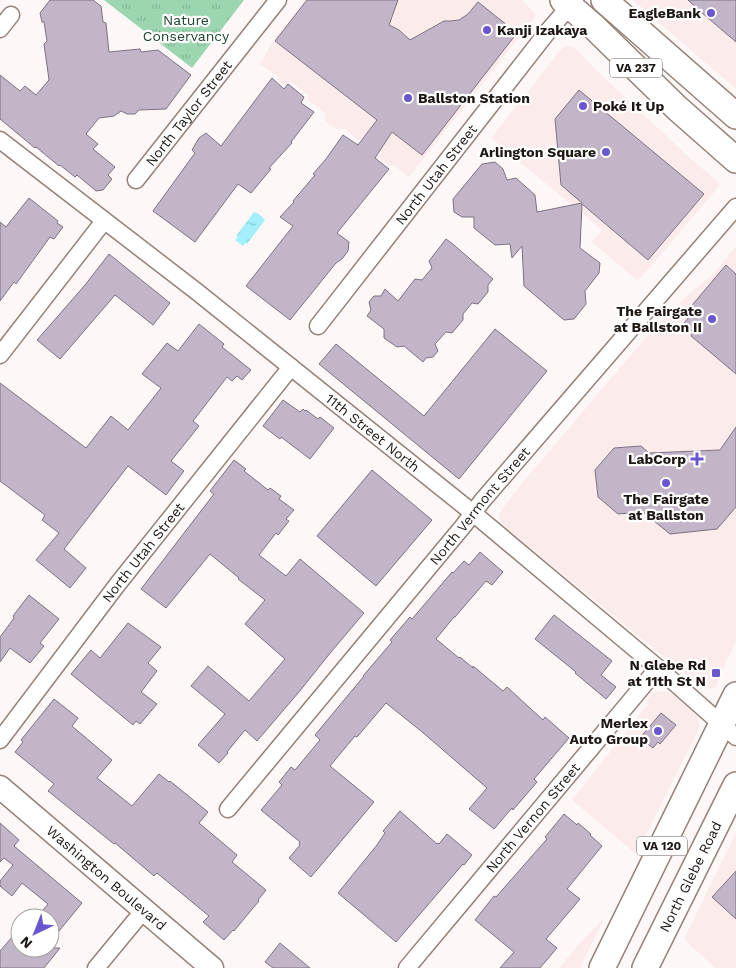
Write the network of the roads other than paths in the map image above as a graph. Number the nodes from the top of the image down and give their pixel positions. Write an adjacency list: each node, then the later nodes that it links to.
1 (278, 0): 9 (street, North Taylor Street)
2 (604, 0): 6 (main road, VA 237)
3 (569, 2): 8 (main road, VA 237); 12 (street, North Utah Street)
4 (11, 15): 5 (street)
5 (0, 29)
6 (736, 116)
7 (0, 140): 11 (street, 11th Street North)
8 (736, 160)
9 (136, 180)
10 (736, 207): 15 (street, North Vermont Street)
11 (104, 221): 13 (street); 14 (street, 11th Street North)
12 (318, 326)
13 (0, 355)
14 (291, 367): 15 (street, 11th Street North); 19 (street, North Utah Street)
15 (473, 513): 16 (street, 11th Street North); 22 (street, North Vermont Street)
16 (658, 668): 18 (street, 11th Street North); 26 (street, North Vernon Street)
17 (736, 695): 18 (main road, VA 120)
18 (729, 731): 27 (main road, VA 120)
19 (0, 740)
20 (736, 786): 28 (main road, North Glebe Road / VA 120)
21 (0, 787): 23 (main road, Washington Boulevard)
22 (228, 809)
23 (144, 910): 24 (street); 25 (main road, Washington Boulevard)
24 (96, 968)
25 (212, 968)
26 (407, 968)
27 (602, 968)
28 (645, 968)

